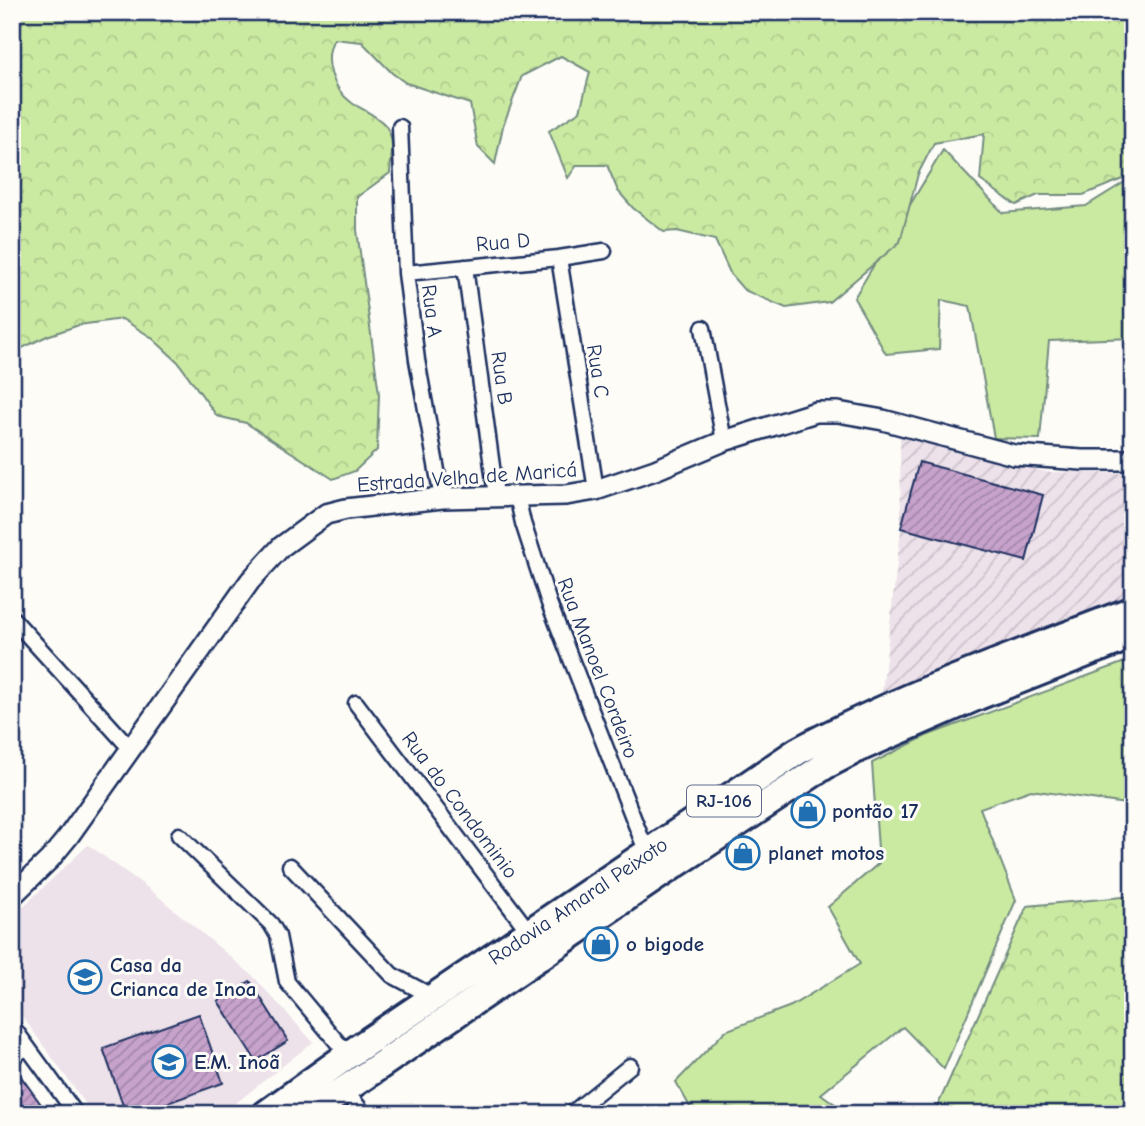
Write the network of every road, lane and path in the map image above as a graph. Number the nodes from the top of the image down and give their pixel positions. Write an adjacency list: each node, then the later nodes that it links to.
1 (400, 127): 5 (street, Rua A)
2 (604, 251): 3 (street, Rua D)
3 (559, 258): 4 (street, Rua D); 9 (street, Rua C)
4 (466, 267): 5 (street, Rua D); 10 (street, Rua B)
5 (406, 273): 12 (street, Rua A)
6 (703, 328): 7 (street)
7 (724, 441): 8 (street, Estrada Velha de Maricá); 9 (street, Estrada Velha de Maricá)
8 (1133, 460)
9 (596, 490): 11 (street, Estrada Velha de Maricá)
10 (496, 496): 11 (street, Estrada Velha de Maricá); 12 (street, Estrada Velha de Maricá)
11 (517, 496): 19 (street, Rua Manoel Cordeiro)
12 (442, 498): 17 (street, Estrada Velha de Maricá)
13 (1133, 610): 19 (highway, Rodovia Amaral Peixoto / RJ-106)
14 (12, 618): 17 (street)
15 (1133, 635): 29 (highway, Rodovia Amaral Peixoto / RJ-106)
16 (356, 703): 22 (street, Rua do Condominio)
17 (130, 748): 21 (street, Estrada Velha de Maricá)
18 (179, 835): 26 (street)
19 (647, 853): 22 (highway, Rodovia Amaral Peixoto / RJ-106)
20 (290, 866): 23 (street)
21 (12, 896)
22 (530, 933): 23 (highway, Rodovia Amaral Peixoto / RJ-106)
23 (435, 998): 26 (highway, Rodovia Amaral Peixoto / RJ-106)
24 (12, 1026): 25 (street)
25 (29, 1050): 27 (lane); 30 (street)
26 (348, 1055): 31 (highway, Rodovia Amaral Peixoto / RJ-106)
27 (12, 1061)
28 (630, 1066): 34 (street)
29 (344, 1089): 32 (highway, Rodovia Amaral Peixoto / RJ-106); 33 (street)
30 (76, 1114)
31 (266, 1114)
32 (309, 1114)
33 (364, 1114)
34 (571, 1114)

